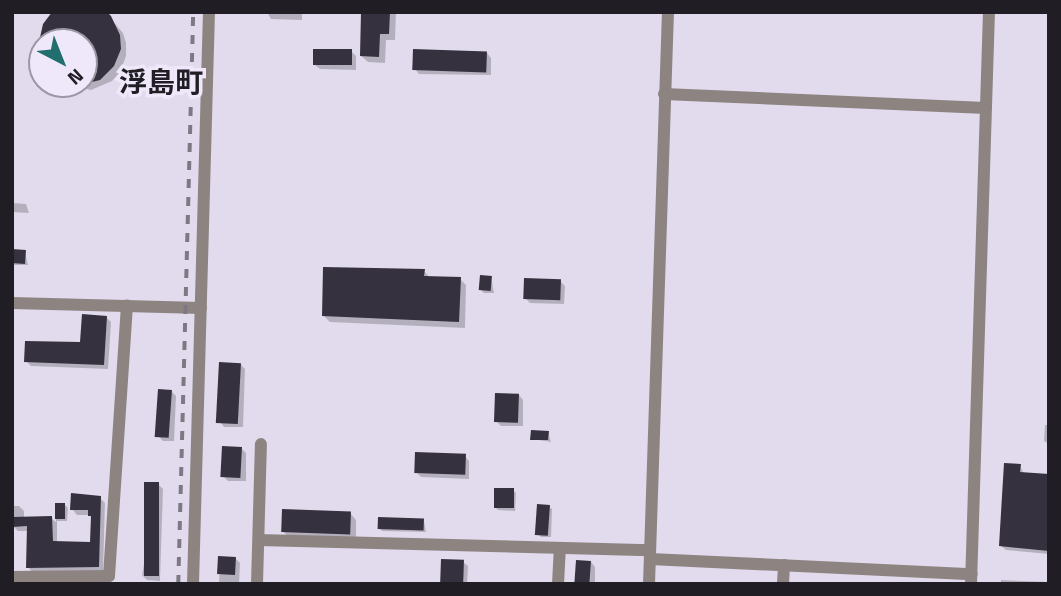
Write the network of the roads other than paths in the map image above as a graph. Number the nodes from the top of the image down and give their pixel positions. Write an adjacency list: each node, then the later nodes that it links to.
1 (209, 12): 8 (street)
2 (667, 12): 4 (street)
3 (989, 12): 5 (street)
4 (664, 94): 5 (street); 12 (street)
5 (986, 108): 15 (street)
6 (12, 303): 7 (street)
7 (127, 306): 8 (street); 14 (street)
8 (201, 308): 16 (street)
9 (261, 444): 10 (street)
10 (259, 540): 11 (street); 17 (street)
11 (560, 548): 12 (street); 18 (street)
12 (650, 555): 13 (street); 19 (street)
13 (783, 565): 15 (street); 20 (street)
14 (12, 577)
15 (972, 579)
16 (193, 584)
17 (257, 584)
18 (558, 584)
19 (649, 584)
20 (783, 584)

